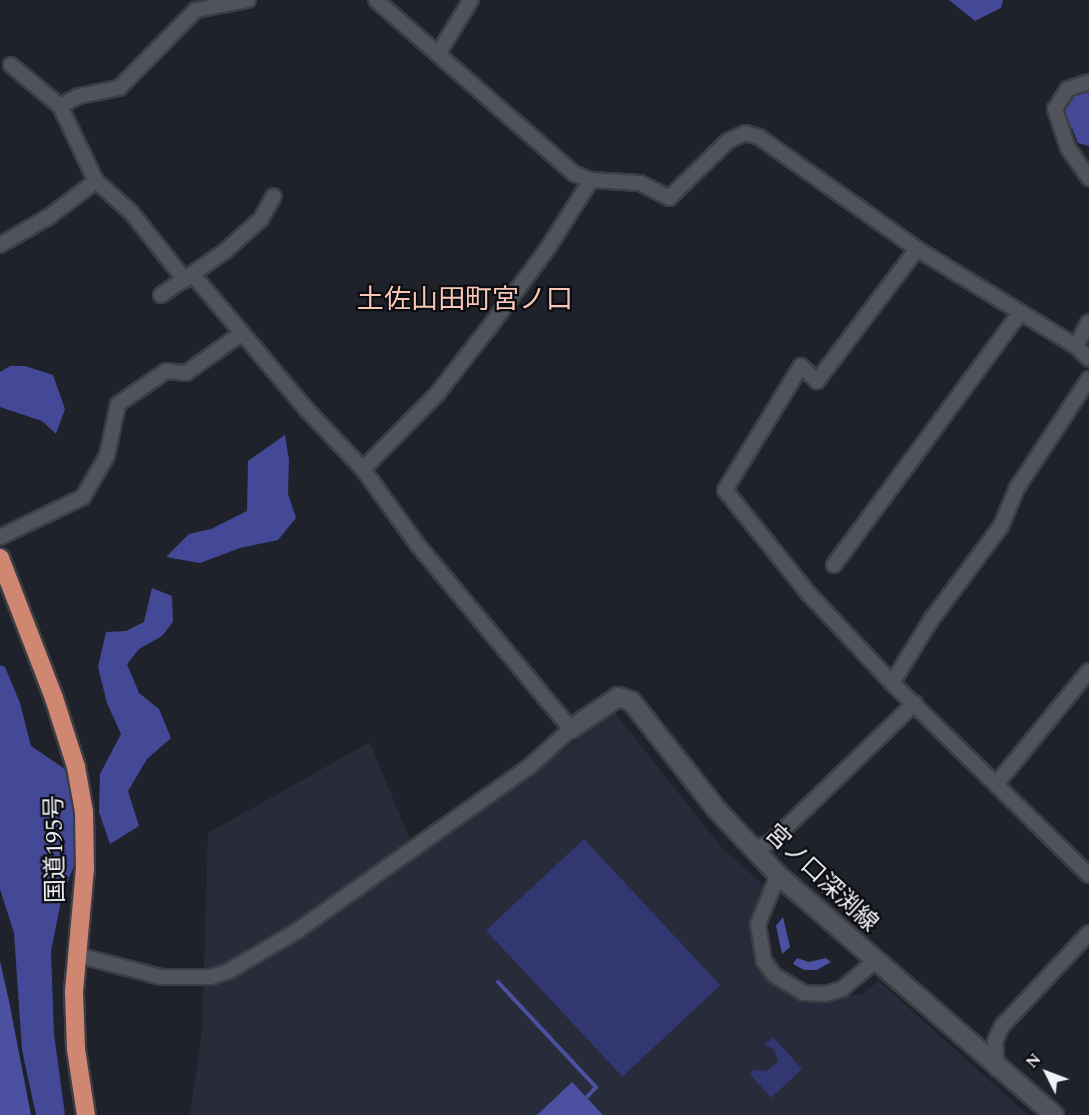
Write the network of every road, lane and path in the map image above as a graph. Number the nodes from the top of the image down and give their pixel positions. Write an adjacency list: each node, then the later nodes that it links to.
1 (184, 0): 5 (street)
2 (248, 0): 5 (street)
3 (376, 0): 6 (street)
4 (471, 0): 6 (street)
5 (196, 10): 9 (street)
6 (438, 54): 11 (street)
7 (11, 65): 9 (street)
8 (1089, 82): 10 (street)
9 (60, 106): 12 (street)
10 (1089, 178)
11 (591, 180): 15 (street); 24 (street)
12 (96, 181): 14 (street); 16 (street)
13 (274, 196): 16 (street)
14 (0, 245)
15 (917, 249): 18 (street); 29 (street)
16 (189, 277): 17 (street); 20 (street)
17 (161, 295)
18 (1020, 313): 21 (street); 27 (street)
19 (1089, 322): 21 (street)
20 (242, 333): 24 (street); 25 (street)
21 (1076, 346): 22 (street)
22 (1089, 359)
23 (1089, 379): 29 (street)
24 (363, 469): 31 (street)
25 (0, 537)
26 (0, 558): 37 (highway, 国道195号)
27 (834, 565)
28 (1089, 671): 32 (street)
29 (892, 683): 30 (street)
30 (915, 703): 32 (street); 33 (street)
31 (571, 729): 33 (main road, 宮ノ口深渕線); 37 (street)
32 (997, 783): 35 (street)
33 (753, 849): 34 (main road, 宮ノ口深渕線)
34 (778, 875): 38 (main road, 宮ノ口深渕線); 38 (street)
35 (1089, 875)
36 (1089, 933): 39 (street)
37 (77, 956): 41 (highway, 国道195号)
38 (874, 962): 39 (main road, 宮ノ口深渕線)
39 (998, 1069): 40 (main road, 宮ノ口深渕線)
40 (1046, 1113)
41 (86, 1115)

